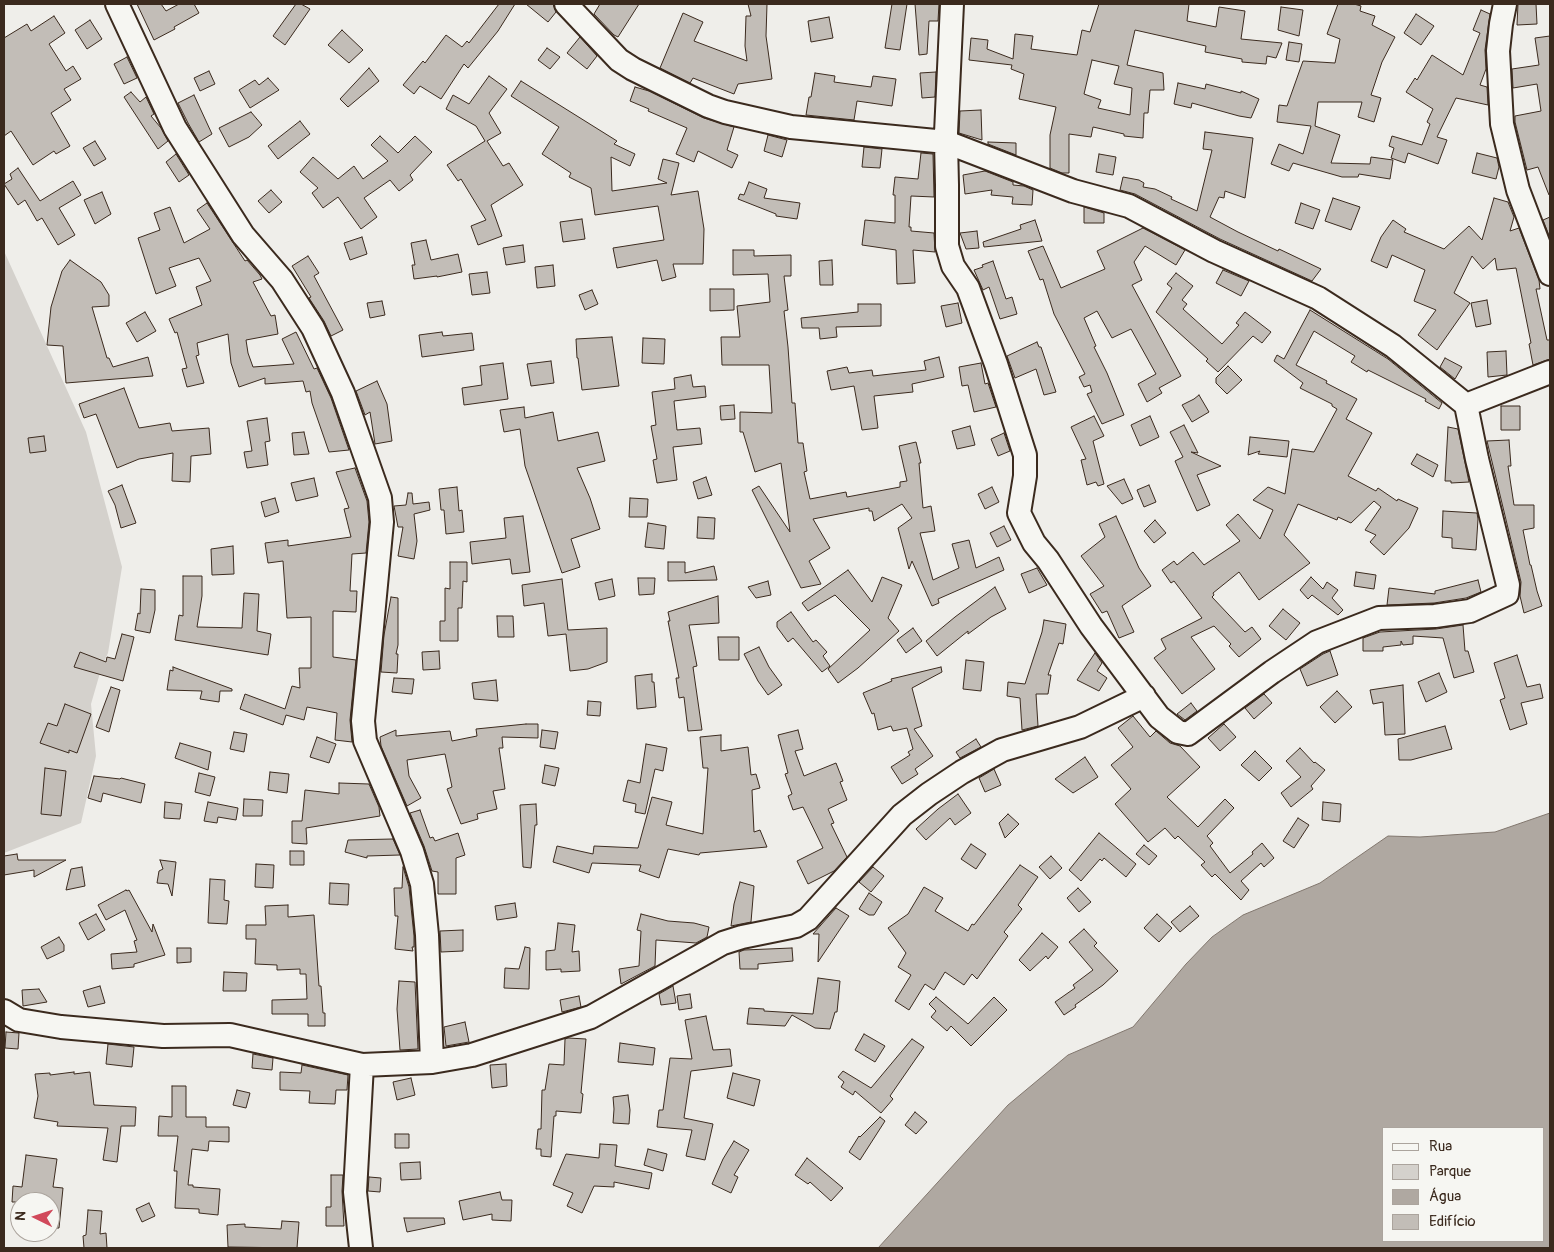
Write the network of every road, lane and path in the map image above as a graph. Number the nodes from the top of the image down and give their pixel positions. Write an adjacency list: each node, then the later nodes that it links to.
1 (117, 4): 11 (street)
2 (566, 4): 5 (street)
3 (952, 4): 5 (street)
4 (1505, 4): 6 (street)
5 (946, 142): 8 (street); 9 (street)
6 (1550, 274)
7 (1550, 372): 8 (street)
8 (1466, 405): 9 (street)
9 (1144, 696): 11 (street)
10 (4, 1011): 12 (street)
11 (432, 1062): 12 (street)
12 (362, 1065): 13 (street)
13 (361, 1248)

